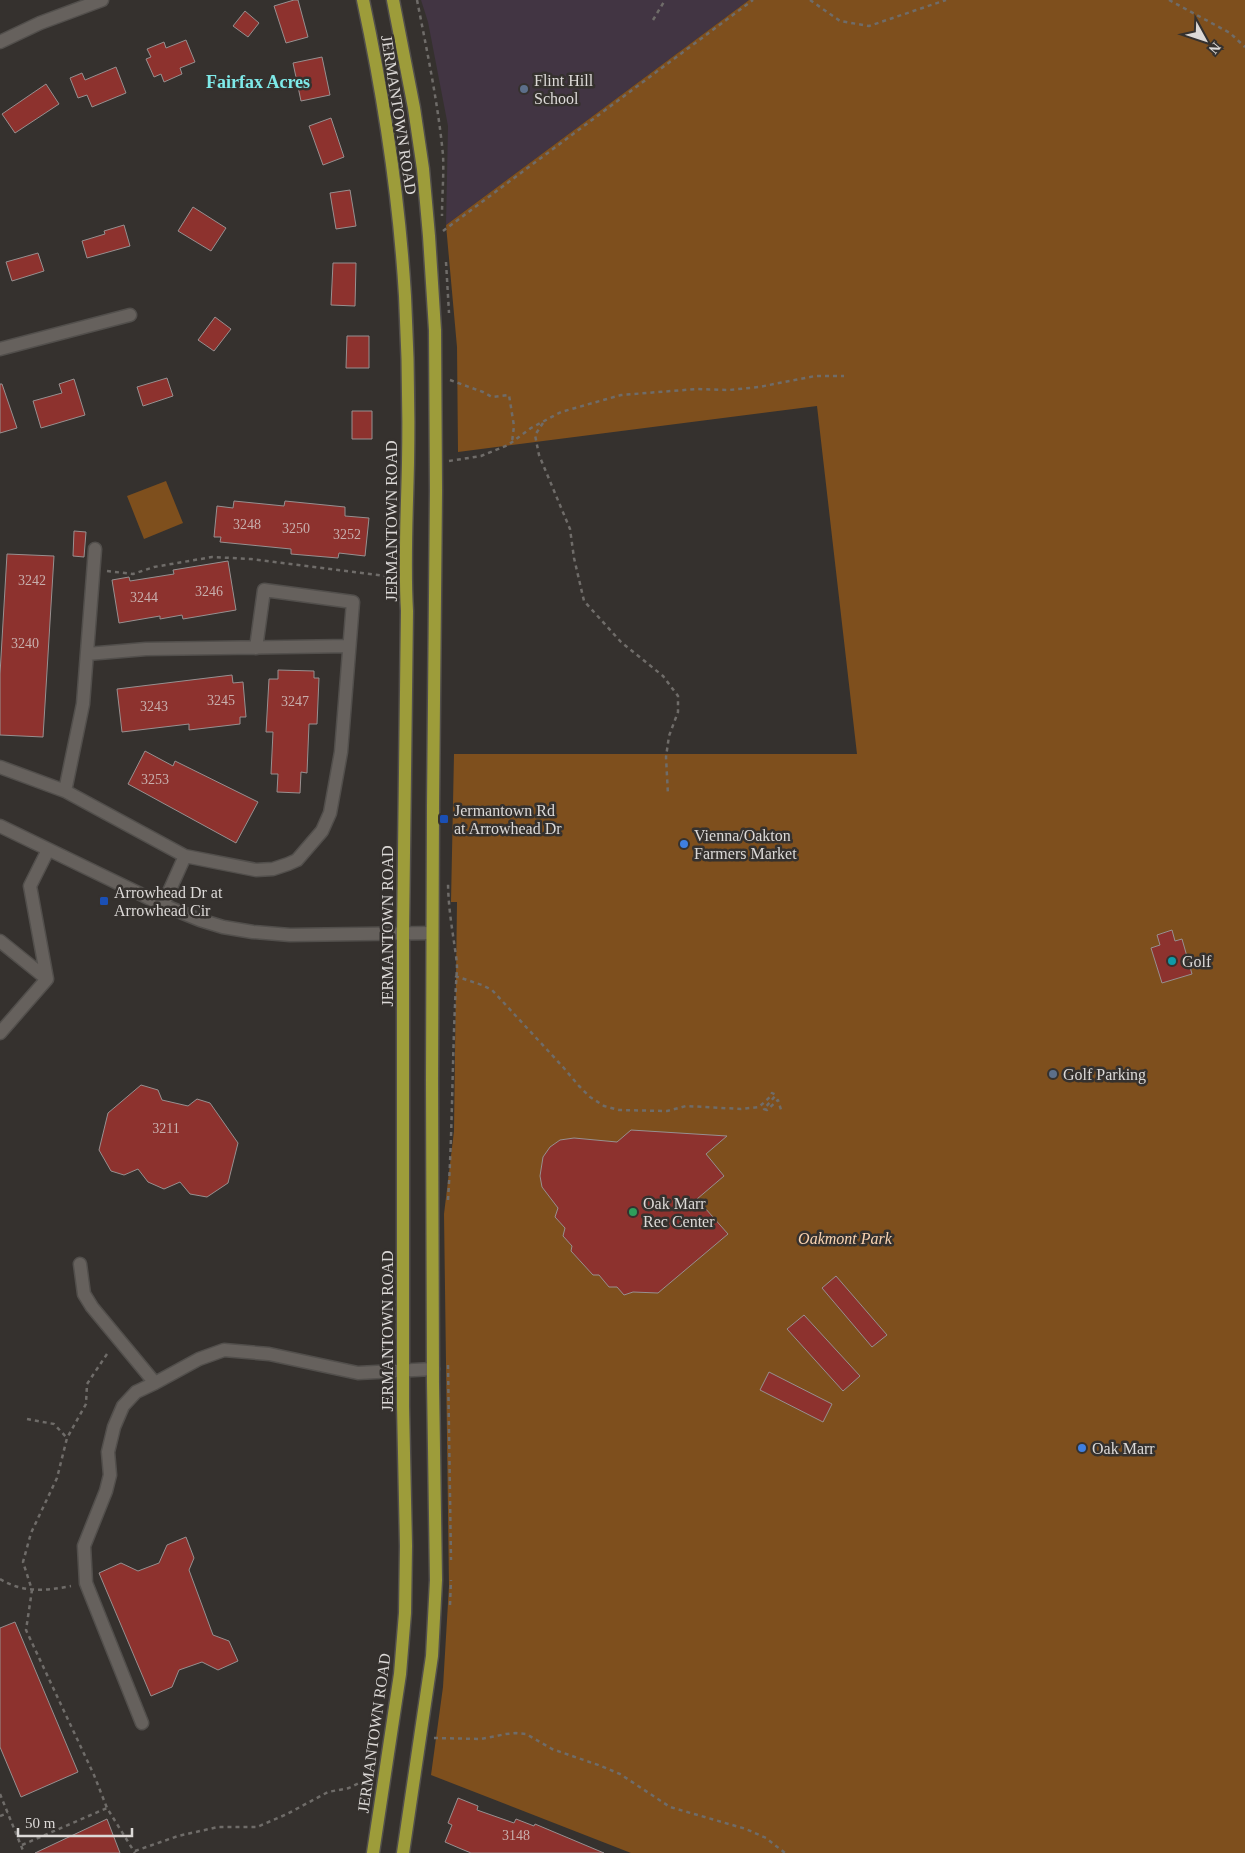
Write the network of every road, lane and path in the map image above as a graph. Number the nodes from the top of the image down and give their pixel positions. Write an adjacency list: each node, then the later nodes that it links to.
1 (102, 0): 10 (street)
2 (363, 0): 34 (main road, JERMANTOWN ROAD)
3 (393, 0): 19 (main road, JERMANTOWN ROAD)
4 (665, 0): 9 (path)
5 (754, 0): 12 (path)
6 (810, 0): 7 (path)
7 (946, 0)
8 (1169, 0): 11 (path)
9 (653, 20)
10 (0, 42)
11 (1245, 47)
12 (443, 231)
13 (130, 314): 14 (street)
14 (0, 349)
15 (844, 376): 17 (path)
16 (450, 380): 18 (path)
17 (544, 421): 18 (path); 28 (path)
18 (512, 442): 19 (path)
19 (436, 462): 35 (main road, JERMANTOWN ROAD)
20 (95, 549): 21 (street)
21 (94, 569): 22 (path); 25 (street)
22 (394, 577)
23 (349, 646): 24 (street); 24 (street); 31 (street)
24 (256, 648): 25 (street)
25 (86, 654): 27 (street)
26 (0, 767): 27 (street)
27 (65, 791): 31 (street)
28 (668, 795)
29 (0, 826): 30 (street)
30 (48, 850): 33 (street); 38 (street)
31 (185, 856): 33 (street)
32 (448, 904): 37 (path)
33 (163, 905): 34 (street)
34 (403, 933): 35 (street); 46 (main road, JERMANTOWN ROAD)
35 (432, 933): 45 (main road, JERMANTOWN ROAD)
36 (0, 941): 38 (street)
37 (455, 976): 40 (path); 41 (path)
38 (47, 979): 39 (street)
39 (0, 1033)
40 (782, 1113)
41 (447, 1207)
42 (80, 1264): 47 (street)
43 (107, 1354): 49 (path)
44 (448, 1361): 50 (path)
45 (433, 1369): 46 (street); 67 (main road, JERMANTOWN ROAD)
46 (402, 1370): 47 (street); 66 (main road, JERMANTOWN ROAD)
47 (155, 1383): 56 (street)
48 (27, 1419): 49 (path)
49 (67, 1438): 54 (path)
50 (451, 1562)
51 (0, 1579): 54 (path)
52 (451, 1580): 55 (path)
53 (71, 1586): 54 (path)
54 (32, 1590): 60 (path)
55 (450, 1606)
56 (142, 1723)
57 (436, 1729): 68 (path)
58 (371, 1777): 64 (path)
59 (0, 1794): 61 (path)
60 (107, 1808): 63 (path); 64 (path)
61 (8, 1813): 62 (path); 63 (path)
62 (0, 1816)
63 (22, 1845): 65 (path)
64 (135, 1852)
65 (24, 1853)
66 (373, 1853)
67 (403, 1853)
68 (785, 1853)

